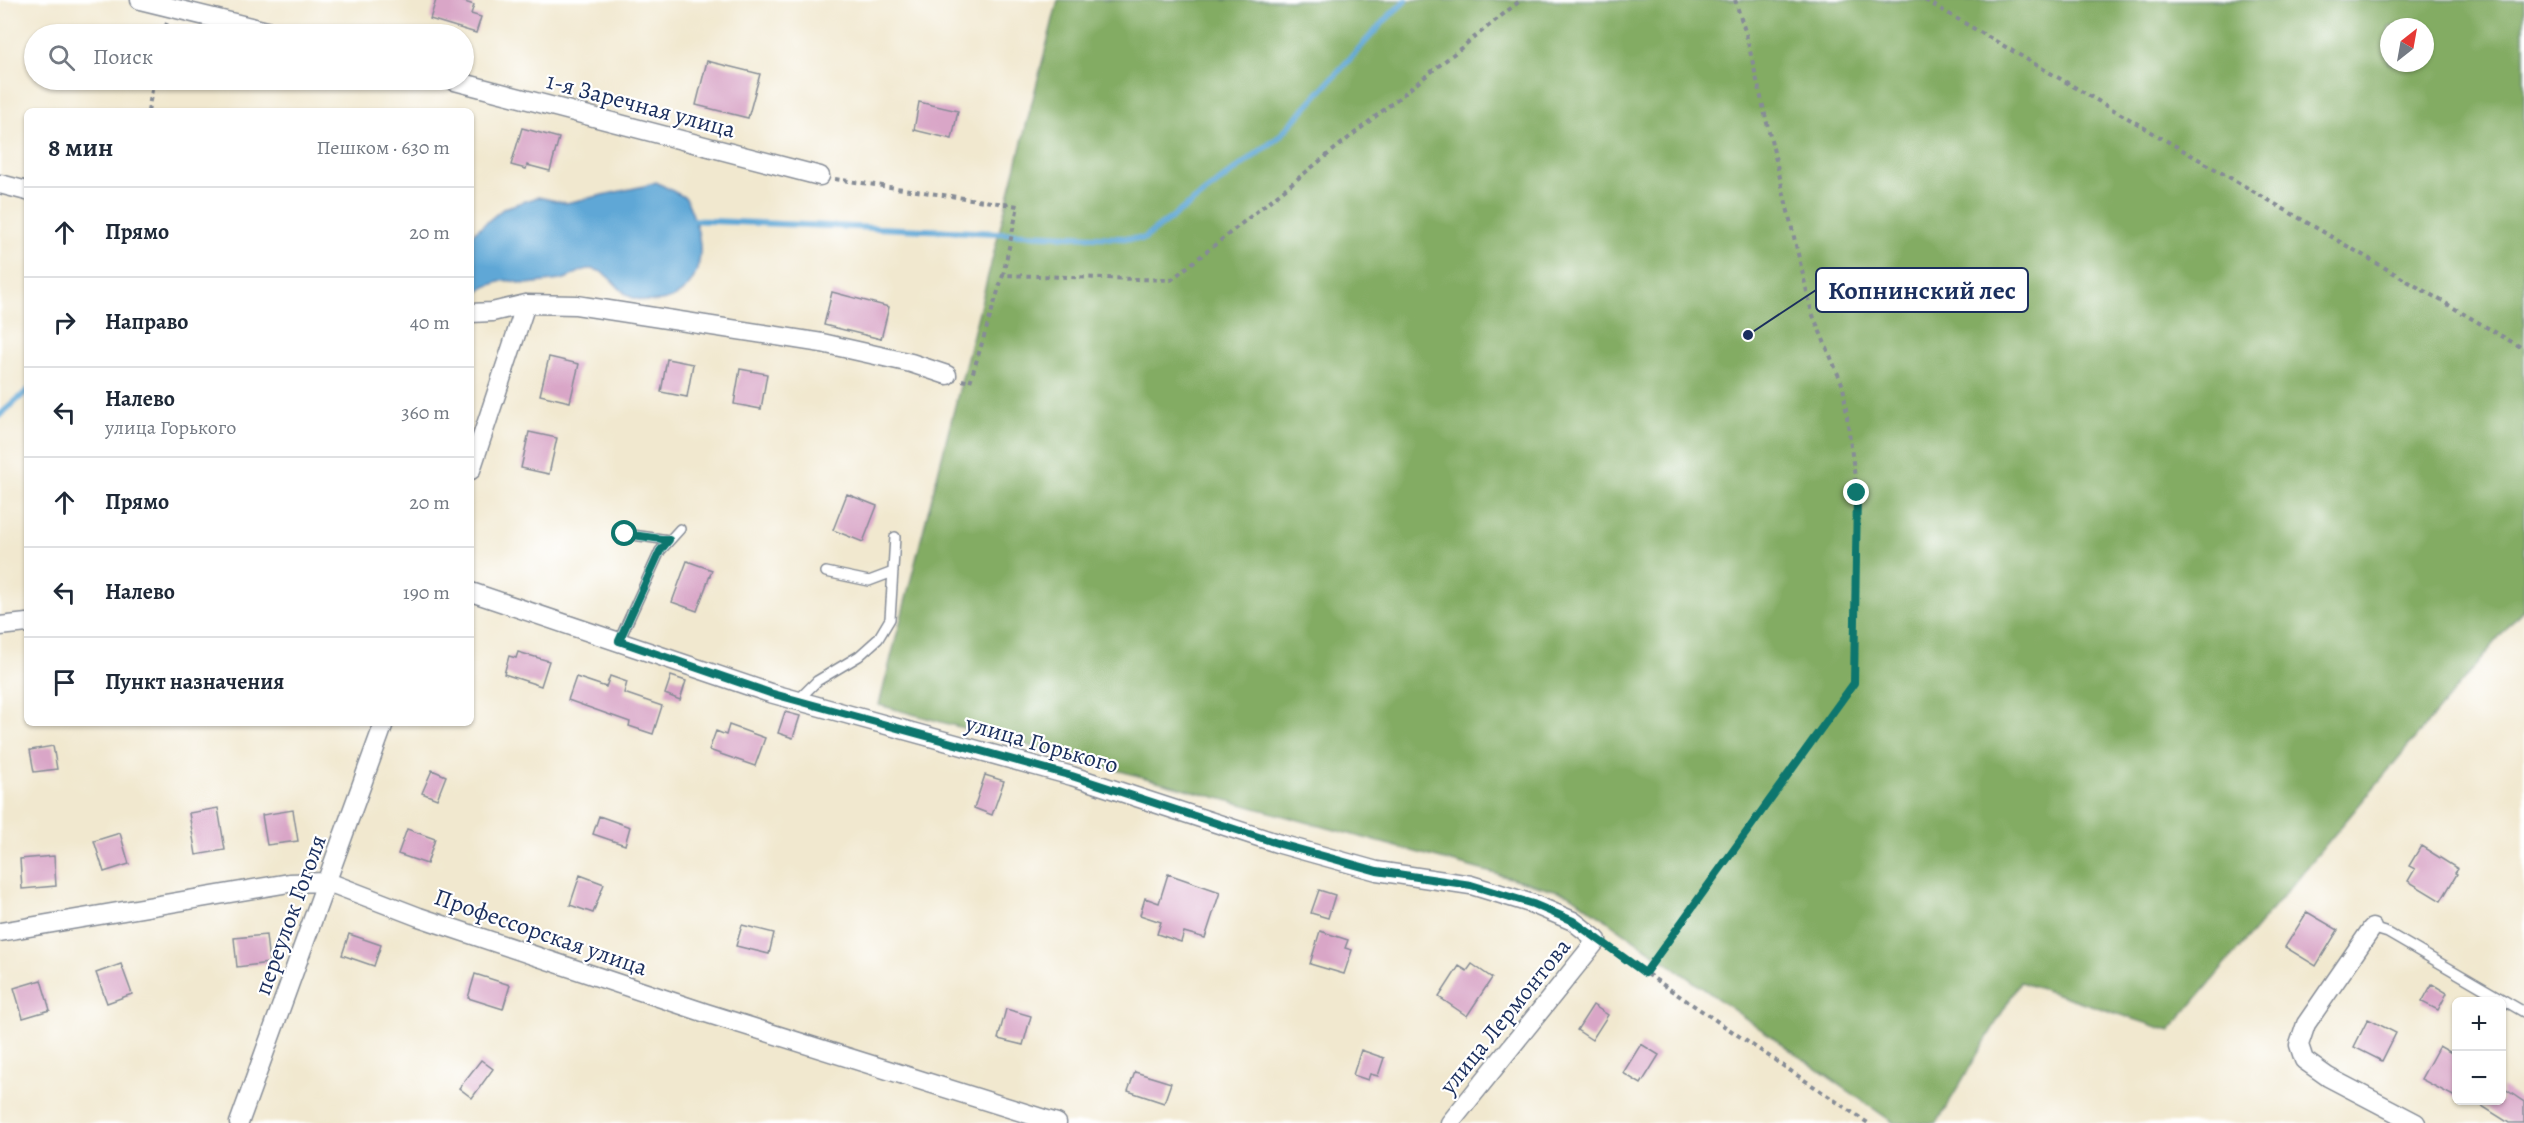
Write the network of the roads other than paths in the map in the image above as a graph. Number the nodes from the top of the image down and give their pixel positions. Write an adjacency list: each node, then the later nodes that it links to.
1 (140, 0): 2 (street)
2 (189, 5): 3 (street)
3 (248, 24)
4 (474, 86): 5 (street, 1-я Заречная улица)
5 (820, 176)
6 (0, 184): 7 (street)
7 (24, 190)
8 (526, 304): 9 (street); 10 (street); 11 (street)
9 (474, 313)
10 (947, 375)
11 (474, 461)
12 (680, 529): 15 (lane)
13 (625, 534): 15 (lane)
14 (895, 537): 17 (lane)
15 (669, 540): 21 (lane)
16 (826, 572): 17 (lane)
17 (893, 572): 22 (lane)
18 (474, 593): 21 (street, улица Горького)
19 (24, 623): 20 (street)
20 (0, 626)
21 (619, 641): 22 (street, улица Горького)
22 (798, 700): 27 (street, улица Горького)
23 (383, 726): 24 (street, переулок Гоголя)
24 (328, 882): 26 (street, Профессорская улица); 29 (street, переулок Гоголя); 30 (street, Профессорская улица)
25 (2372, 928): 28 (lane); 32 (street)
26 (0, 932)
27 (1597, 940): 31 (street, улица Лермонтова)
28 (2524, 1012)
29 (239, 1123)
30 (1057, 1123)
31 (1450, 1123)
32 (2416, 1123)

